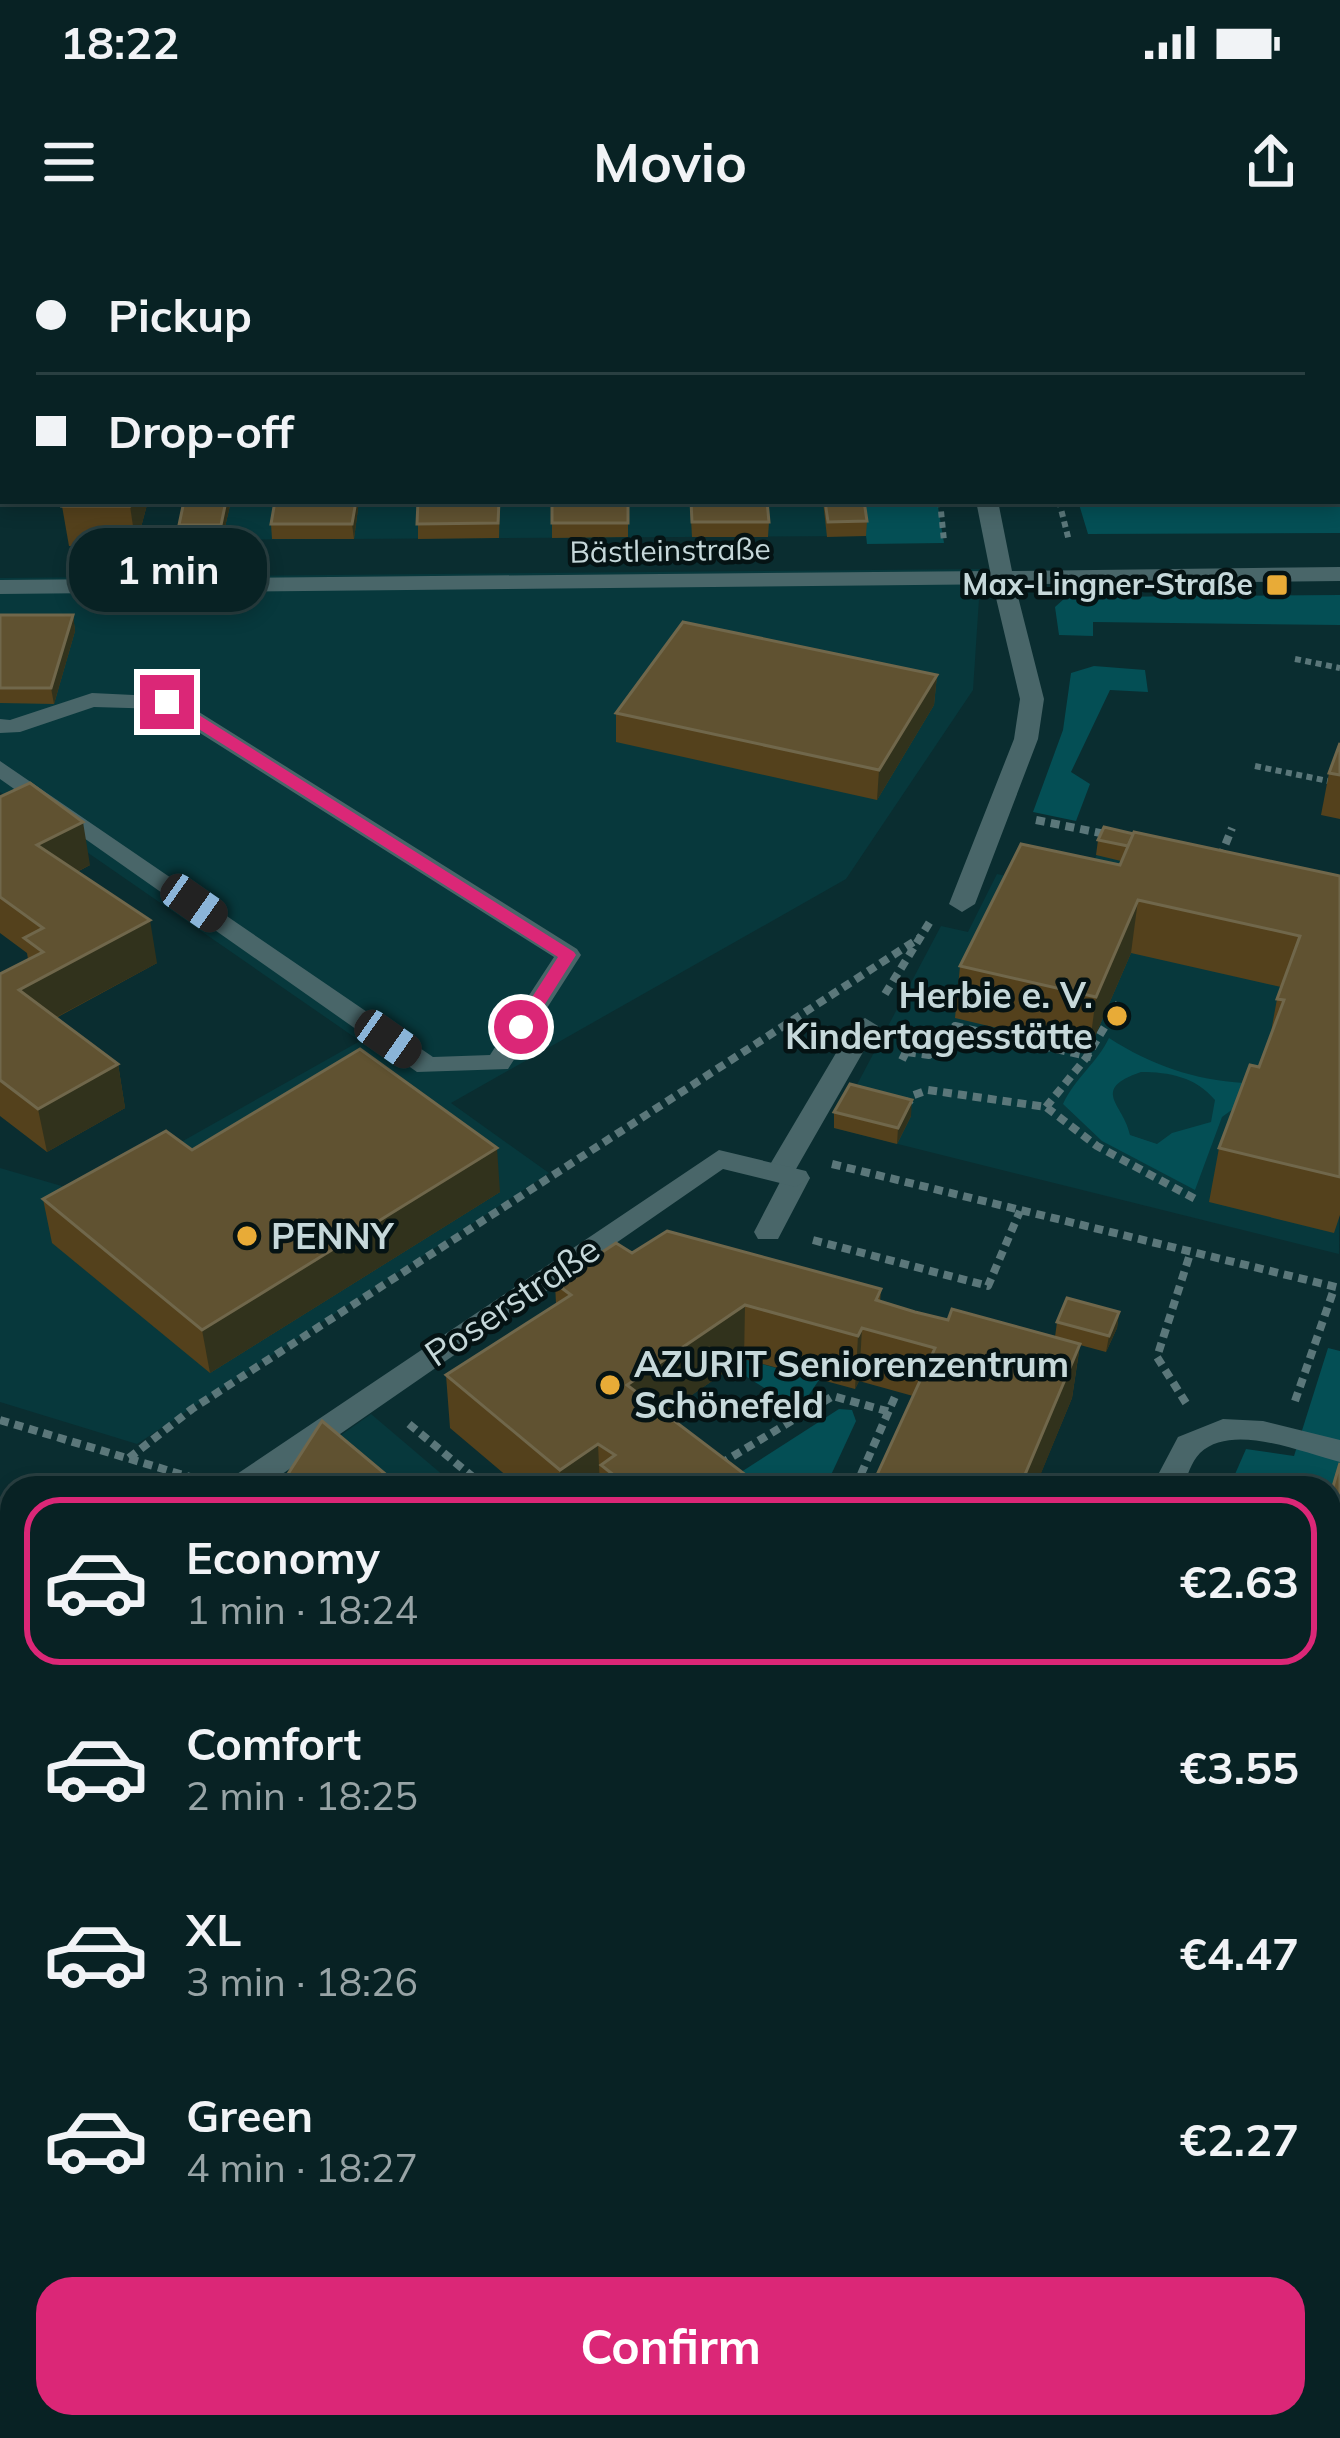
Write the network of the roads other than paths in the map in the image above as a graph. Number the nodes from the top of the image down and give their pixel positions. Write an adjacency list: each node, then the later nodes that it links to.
1 (988, 504): 3 (street)
2 (1340, 574): 3 (street, Bästleinstraße)
3 (1002, 578): 4 (street, Bästleinstraße); 7 (street)
4 (0, 587)
5 (0, 726): 6 (street)
6 (0, 768)
7 (962, 904)
8 (865, 1026): 9 (street)
9 (788, 1168): 10 (street); 12 (street, Poserstraße)
10 (769, 1231)
11 (1340, 1451): 13 (street)
12 (256, 1476)
13 (1173, 1476)

